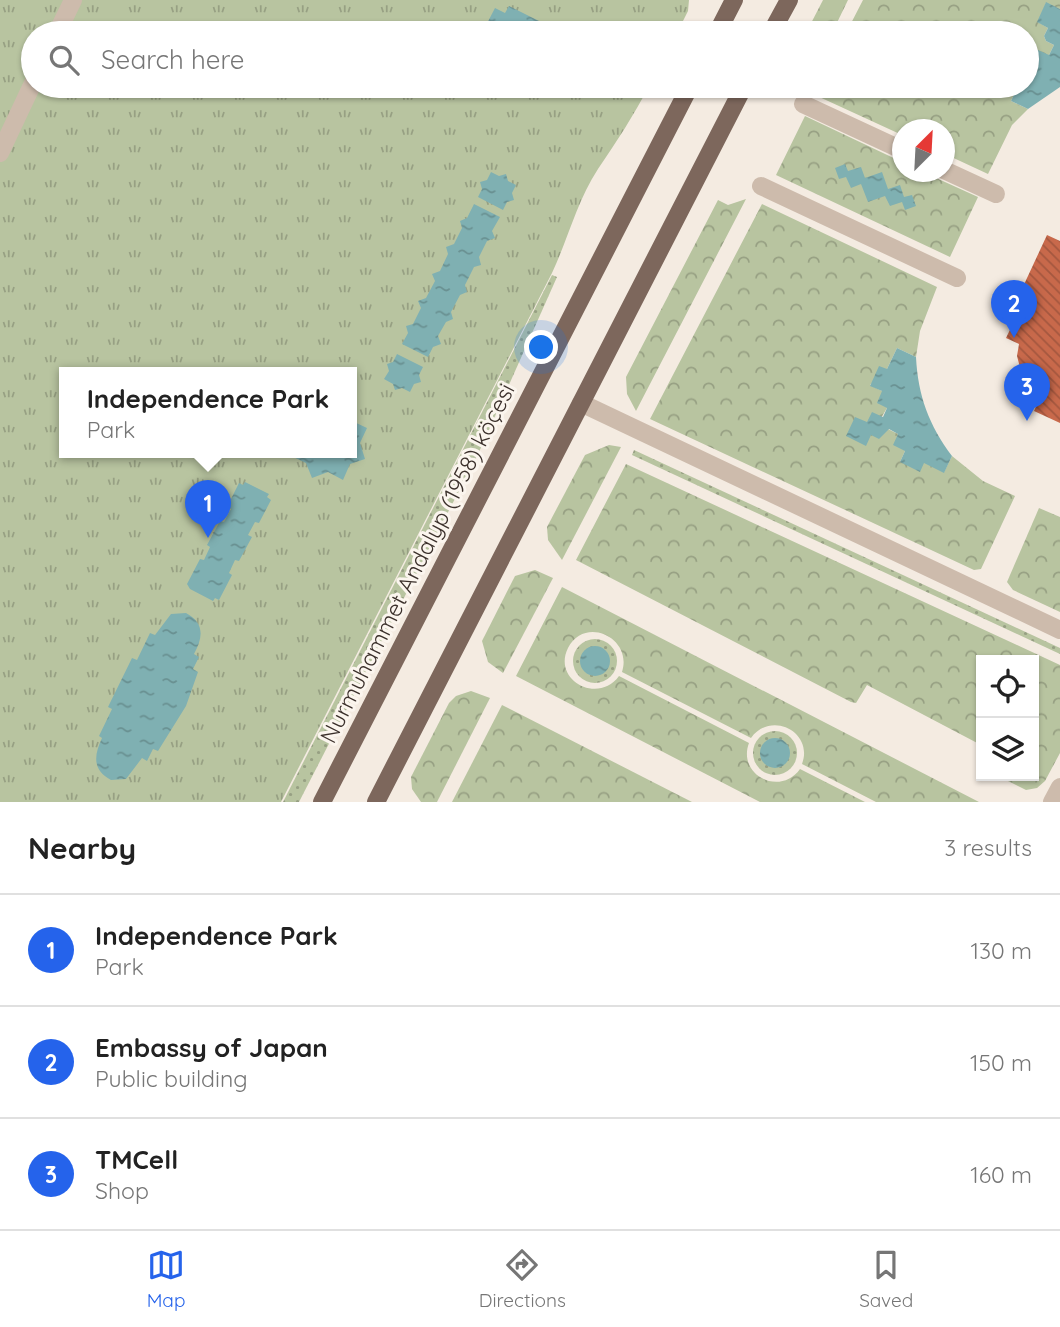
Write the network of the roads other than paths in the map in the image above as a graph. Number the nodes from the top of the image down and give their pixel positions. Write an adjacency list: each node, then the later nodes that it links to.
1 (73, 0): 4 (street)
2 (734, 0): 5 (main road)
3 (788, 3): 6 (main road)
4 (63, 21)
5 (723, 21)
6 (778, 21)
7 (26, 98): 12 (street)
8 (684, 98): 21 (main road, Nurmuhammet Andalyp (1958) köçesi)
9 (738, 98): 17 (main road)
10 (803, 104): 11 (street)
11 (892, 145)
12 (0, 153)
13 (955, 175): 15 (street)
14 (761, 186): 16 (street)
15 (996, 194)
16 (957, 278)
17 (581, 403): 18 (street); 20 (main road)
18 (1060, 630)
19 (1060, 788): 22 (street)
20 (382, 800)
21 (322, 802)
22 (1052, 802)

